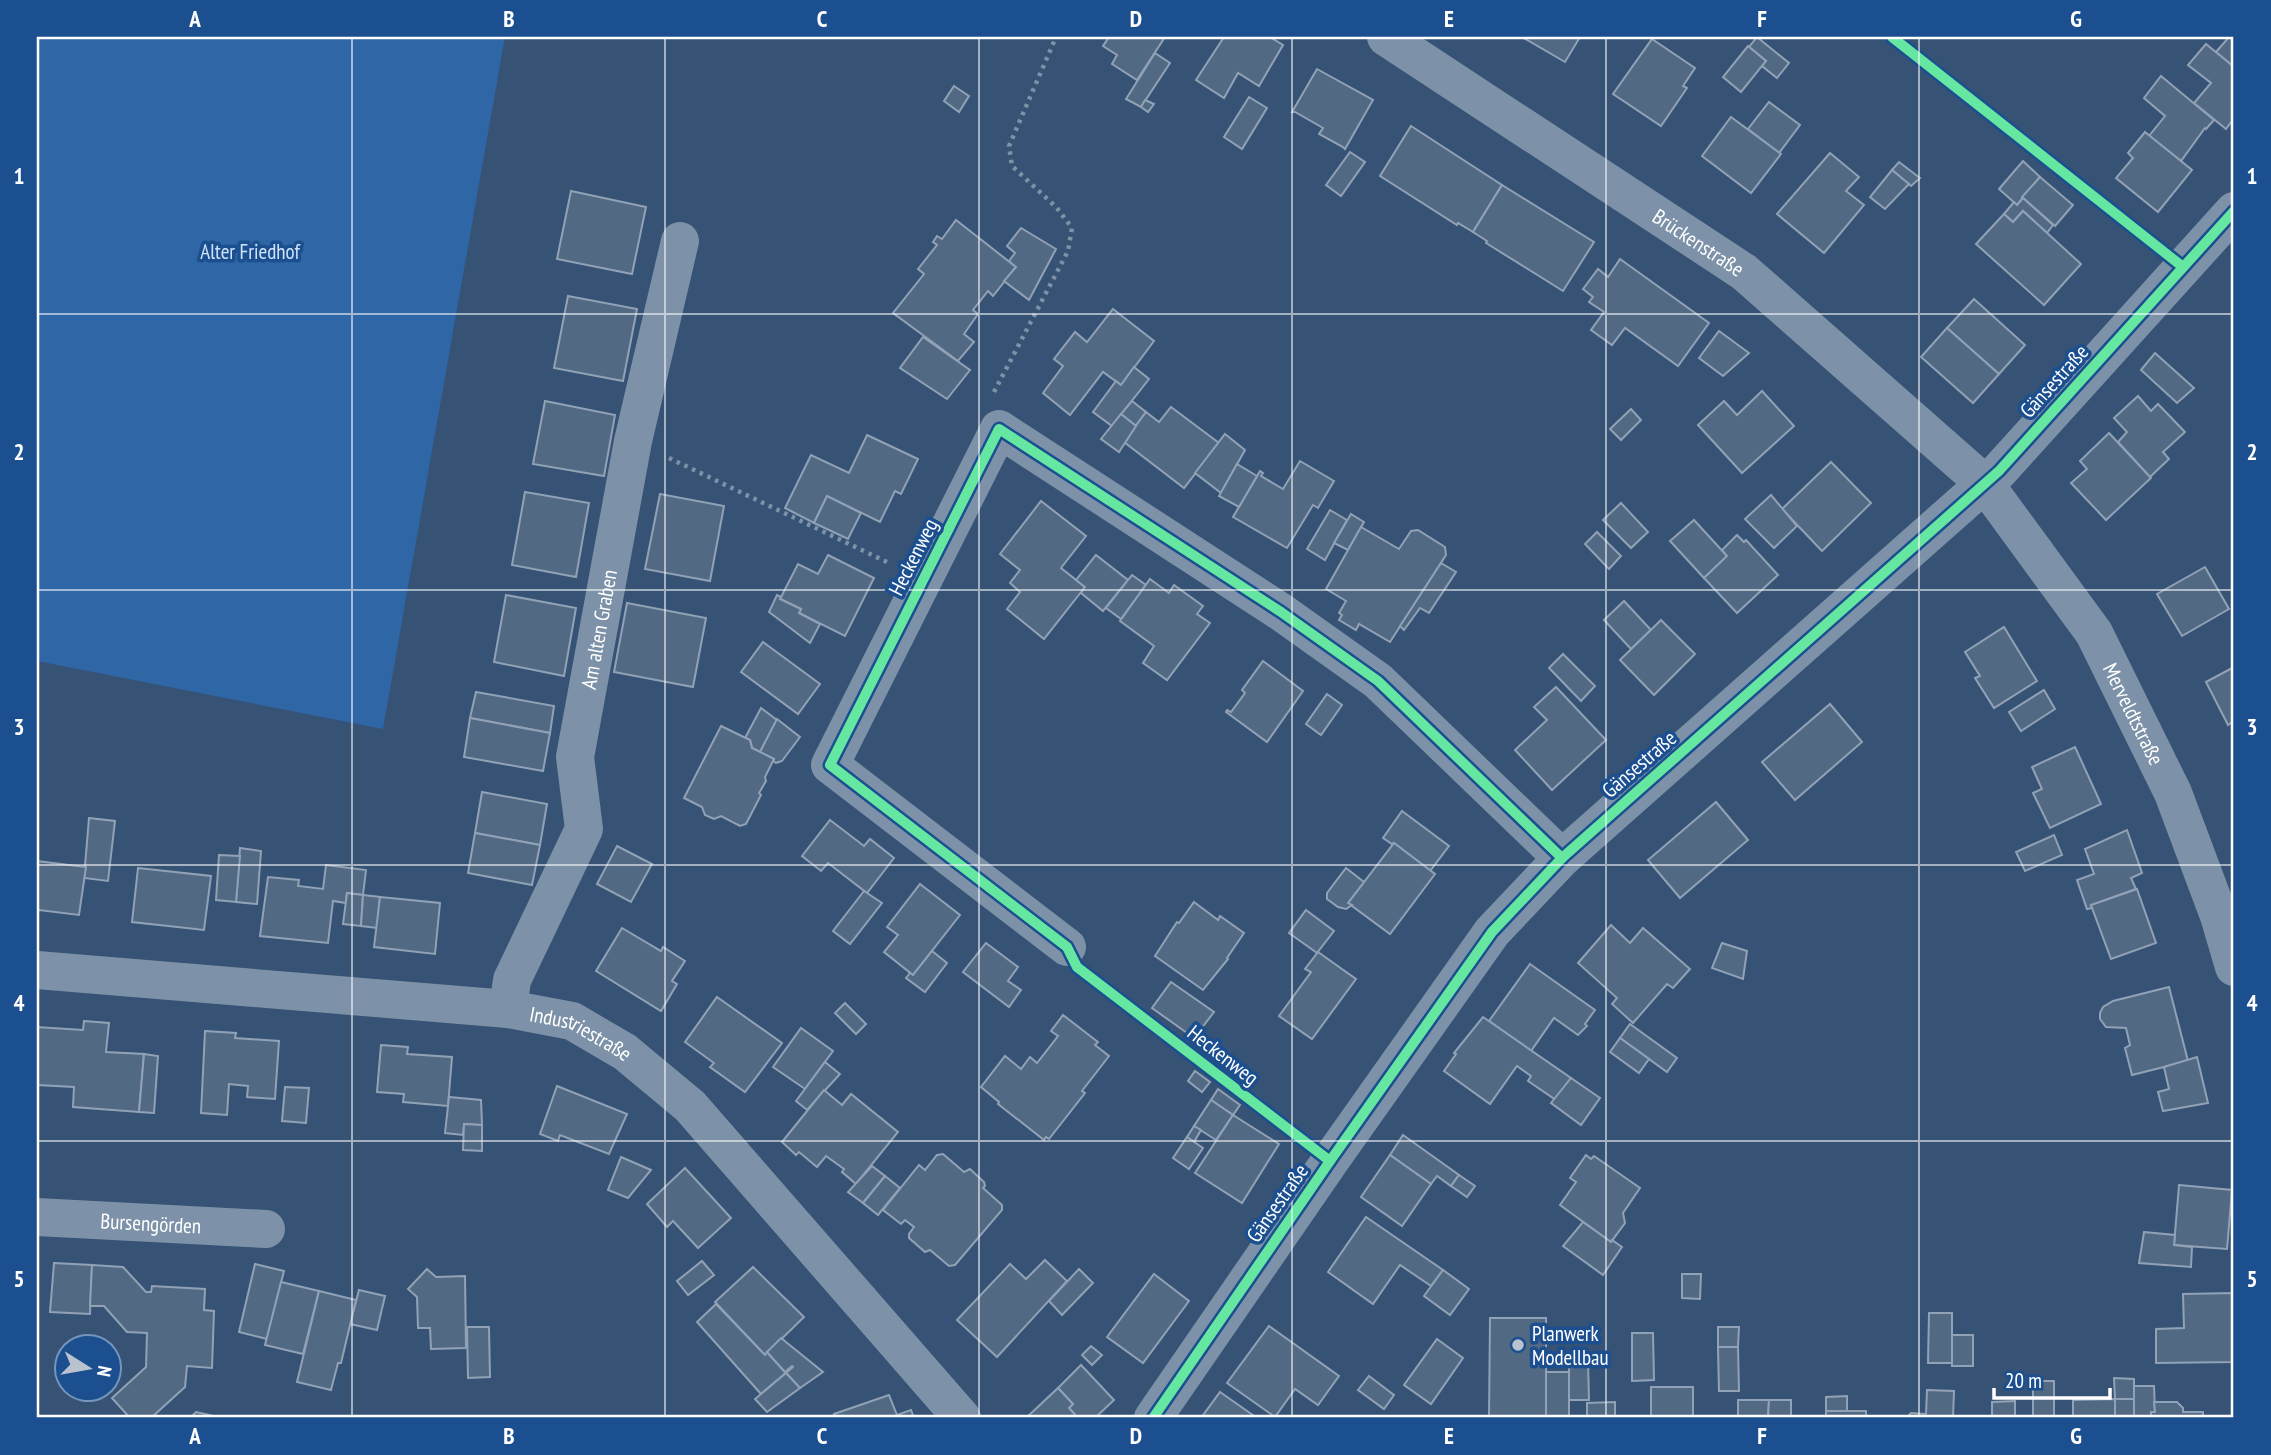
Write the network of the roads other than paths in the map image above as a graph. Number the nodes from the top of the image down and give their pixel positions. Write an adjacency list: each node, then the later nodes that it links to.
1 (1386, 37): 4 (street, Brückenstraße)
2 (2234, 211): 4 (street, Gänsestraße)
3 (680, 241): 9 (street, Am alten Graben)
4 (1985, 484): 5 (street, Gänsestraße); 7 (street, Merveldtstraße)
5 (1562, 858): 6 (street, Heckenweg); 13 (street, Gänsestraße)
6 (1067, 947)
7 (2234, 967)
8 (37, 970): 9 (street, Industriestraße)
9 (508, 1009): 12 (street, Industriestraße)
10 (37, 1217): 11 (street, Bursengörden)
11 (266, 1229)
12 (962, 1418)
13 (1153, 1418)

